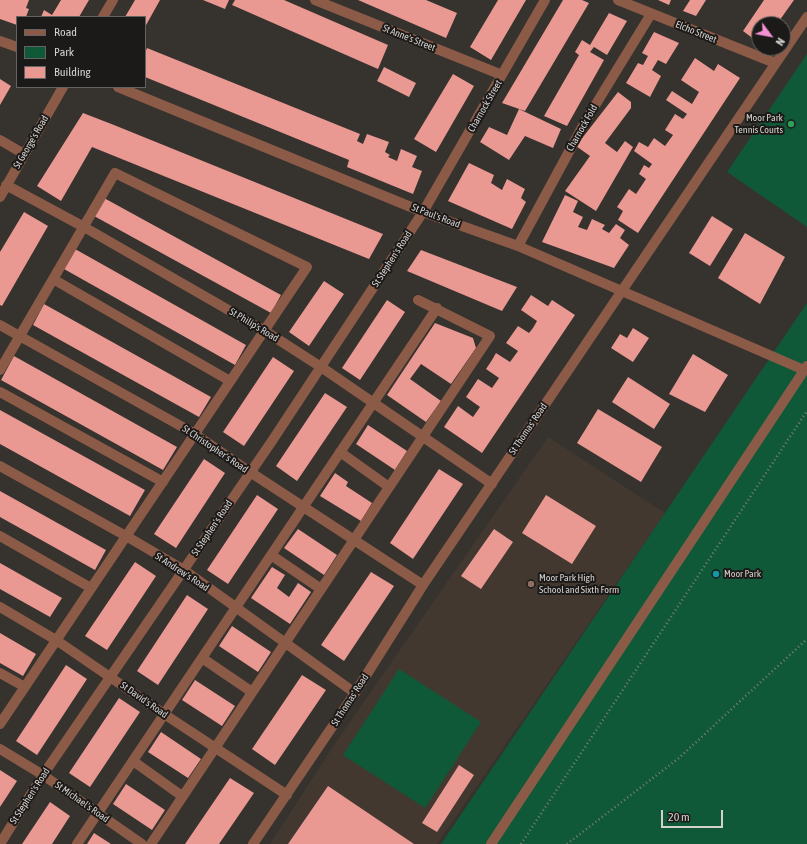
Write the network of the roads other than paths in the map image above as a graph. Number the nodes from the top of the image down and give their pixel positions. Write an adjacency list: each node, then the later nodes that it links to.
1 (113, 0): 6 (street)
2 (316, 0): 11 (street, St Anne's Street)
3 (545, 0): 11 (street, Charnock Street)
4 (618, 0): 5 (street, Elcho Street)
5 (651, 14): 10 (street, Elcho Street); 20 (street, Charnock Fold)
6 (104, 16)
7 (807, 17): 10 (street, St Thomas' Road)
8 (0, 41): 9 (street)
9 (16, 47)
10 (775, 63): 22 (street, St Thomas' Road)
11 (502, 75): 18 (street, Charnock Street)
12 (62, 88): 15 (street, St George's Road)
13 (120, 88): 18 (street, St Paul's Road)
14 (0, 140): 15 (street)
15 (24, 154): 16 (street, St George's Road)
16 (6, 185): 17 (street, St George's Road); 19 (street, St Philip's Road)
17 (0, 197)
18 (423, 212): 20 (street, St Paul's Road); 28 (street, St Stephen's Road)
19 (84, 227): 21 (street); 26 (street, St Philip's Road); 26 (street)
20 (518, 246): 22 (street, St Paul's Road)
21 (53, 279): 27 (street); 31 (street)
22 (621, 291): 29 (street, St Paul's Road); 40 (street, St Thomas' Road)
23 (418, 300): 24 (street)
24 (437, 308): 33 (street); 35 (street)
25 (0, 325): 27 (street, St Christopher's Road)
26 (264, 331): 28 (street, St Philip's Road); 31 (street)
27 (20, 336): 30 (street); 34 (street, St Christopher's Road)
28 (321, 367): 33 (street, St Philip's Road); 38 (street, St Stephen's Road)
29 (806, 368): 75 (street)
30 (0, 370)
31 (230, 381): 34 (street)
32 (0, 392): 39 (street)
33 (373, 402): 35 (street, St Philip's Road); 36 (street)
34 (195, 434): 38 (street, St Christopher's Road); 39 (street)
35 (423, 436): 40 (street, St Philip's Road); 41 (street)
36 (340, 452): 41 (street); 42 (street)
37 (0, 466): 44 (street, St Andrew's Road)
38 (250, 472): 42 (street, St Christopher's Road); 47 (street, St Stephen's Road)
39 (163, 482): 44 (street)
40 (492, 484): 48 (street, St Thomas' Road)
41 (389, 487): 45 (street)
42 (304, 507): 45 (street, St Christopher's Road); 46 (street)
43 (0, 536): 49 (street)
44 (126, 536): 47 (street, St Andrew's Road); 49 (street)
45 (353, 539): 48 (street, St Christopher's Road); 50 (street)
46 (271, 555): 50 (street); 52 (street)
47 (184, 570): 52 (street, St Andrew's Road); 57 (street, St Stephen's Road)
48 (423, 585): 60 (street, St Thomas' Road)
49 (91, 588): 53 (street)
50 (321, 589): 54 (street)
51 (0, 607): 53 (street, St David's Road)
52 (235, 608): 54 (street, St Andrew's Road); 55 (street)
53 (56, 640): 57 (street, St David's Road); 58 (street)
54 (284, 643): 59 (street); 60 (street, St Andrew's Road)
55 (202, 658): 59 (street); 61 (street)
56 (0, 673): 58 (street)
57 (110, 676): 61 (street, St David's Road); 66 (street, St Stephen's Road)
58 (25, 687): 62 (street)
59 (252, 692): 63 (street)
60 (355, 693): 67 (street, St Thomas' Road)
61 (164, 714): 63 (street, St David's Road); 65 (street)
62 (0, 724)
63 (215, 746): 67 (street, St David's Road); 68 (street)
64 (0, 749): 66 (street, St Michael's Road)
65 (133, 761): 68 (street); 69 (street)
66 (43, 775): 69 (street, St Michael's Road); 70 (street, St Stephen's Road)
67 (287, 795): 74 (street, St Thomas' Road)
68 (182, 796): 73 (street)
69 (97, 814): 71 (street); 72 (street, St Michael's Road)
70 (0, 844)
71 (77, 844)
72 (142, 844)
73 (150, 844)
74 (253, 844)
75 (491, 844)

